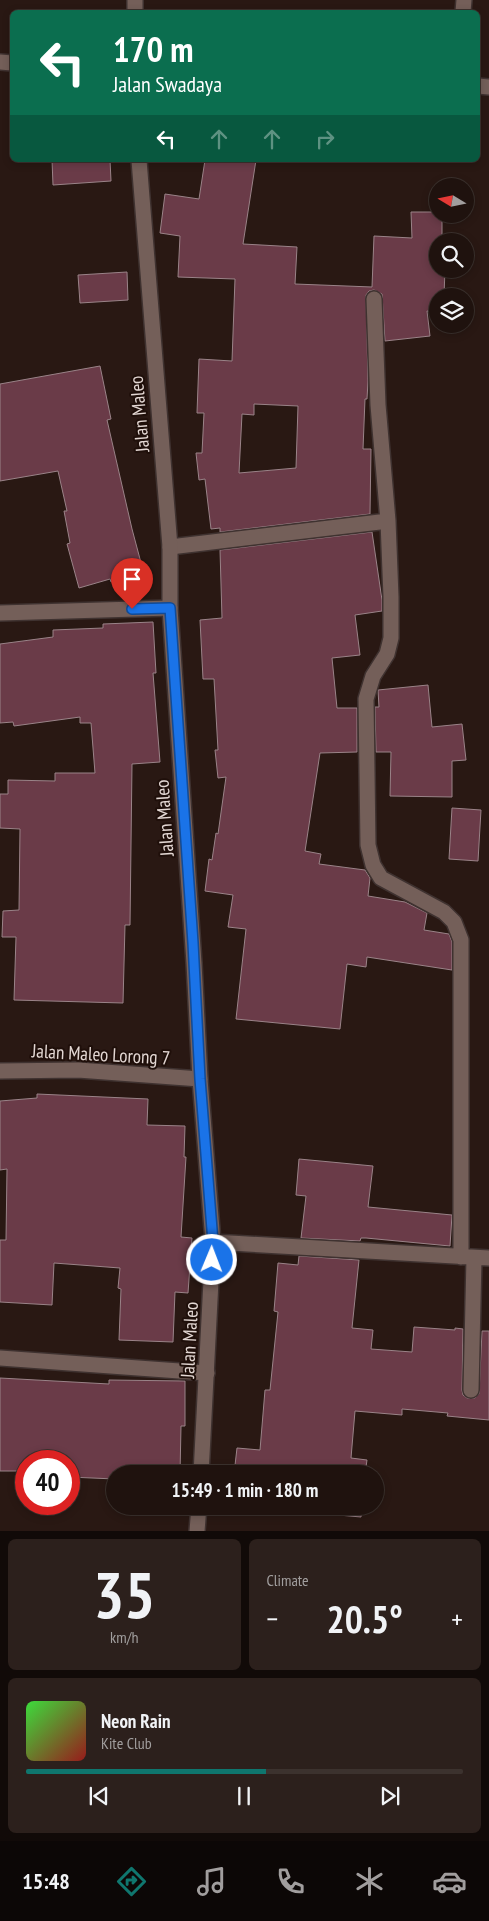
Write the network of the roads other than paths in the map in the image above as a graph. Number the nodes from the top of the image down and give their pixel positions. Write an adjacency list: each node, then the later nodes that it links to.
1 (139, 162): 4 (street, Jalan Maleo)
2 (374, 299): 3 (street)
3 (388, 521): 4 (street); 10 (street)
4 (170, 547): 5 (street, Jalan Maleo)
5 (170, 608): 6 (street); 8 (street, Jalan Maleo)
6 (0, 613)
7 (0, 1070): 8 (street, Jalan Maleo Lorong 7)
8 (200, 1079): 9 (street, Jalan Maleo)
9 (213, 1242): 10 (street); 12 (street, Jalan Maleo)
10 (475, 1258): 13 (street)
11 (0, 1358): 12 (street)
12 (207, 1373): 14 (street, Jalan Maleo)
13 (471, 1390)
14 (202, 1465)
15 (198, 1515): 16 (street)
16 (197, 1531)

